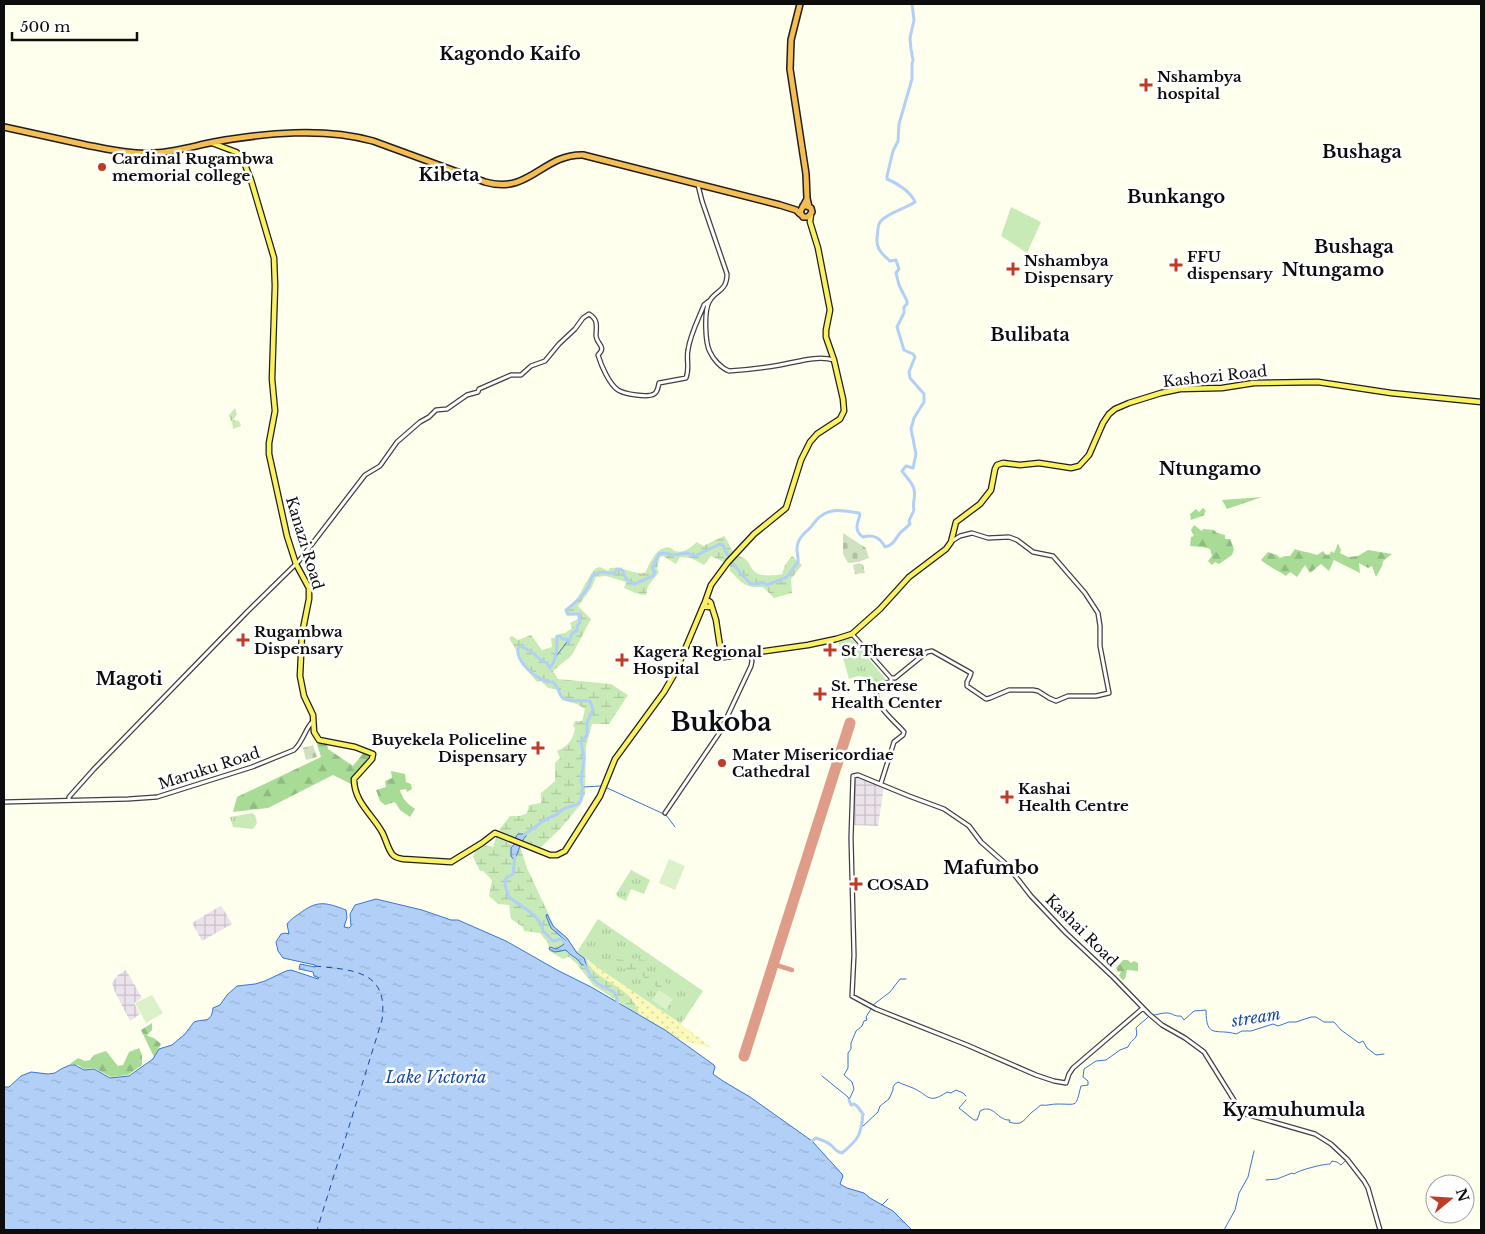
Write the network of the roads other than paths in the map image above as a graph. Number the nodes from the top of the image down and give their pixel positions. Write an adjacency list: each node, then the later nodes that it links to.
1 (800, 4): 5 (highway)
2 (4, 127): 3 (highway)
3 (212, 143): 4 (highway); 14 (main road, Kanazi Road)
4 (698, 185): 6 (highway); 10 (street)
5 (804, 207): 6 (highway); 7 (highway); 8 (highway)
6 (792, 209): 8 (highway)
7 (811, 214): 8 (highway); 9 (main road)
8 (802, 216): 9 (main road)
9 (812, 227): 11 (main road)
10 (709, 301): 11 (street); 14 (street)
11 (834, 360): 15 (main road)
12 (1481, 402): 13 (main road, Kashozi Road)
13 (951, 542): 16 (main road, Kashozi Road); 18 (street)
14 (296, 564): 19 (main road, Kanazi Road); 21 (street)
15 (707, 605): 17 (main road, Kashozi Road); 19 (main road, Kanazi Road)
16 (852, 634): 17 (main road, Kashozi Road); 18 (street)
17 (750, 653): 23 (street)
18 (891, 678): 20 (street)
19 (313, 721): 21 (street, Maruku Road)
20 (881, 783): 24 (street, Kashai Road); 24 (street, Kashai Road)
21 (68, 799): 22 (street, Maruku Road)
22 (4, 802)
23 (665, 813)
24 (1143, 1008): 25 (street, Kashai Road)
25 (1380, 1230)

